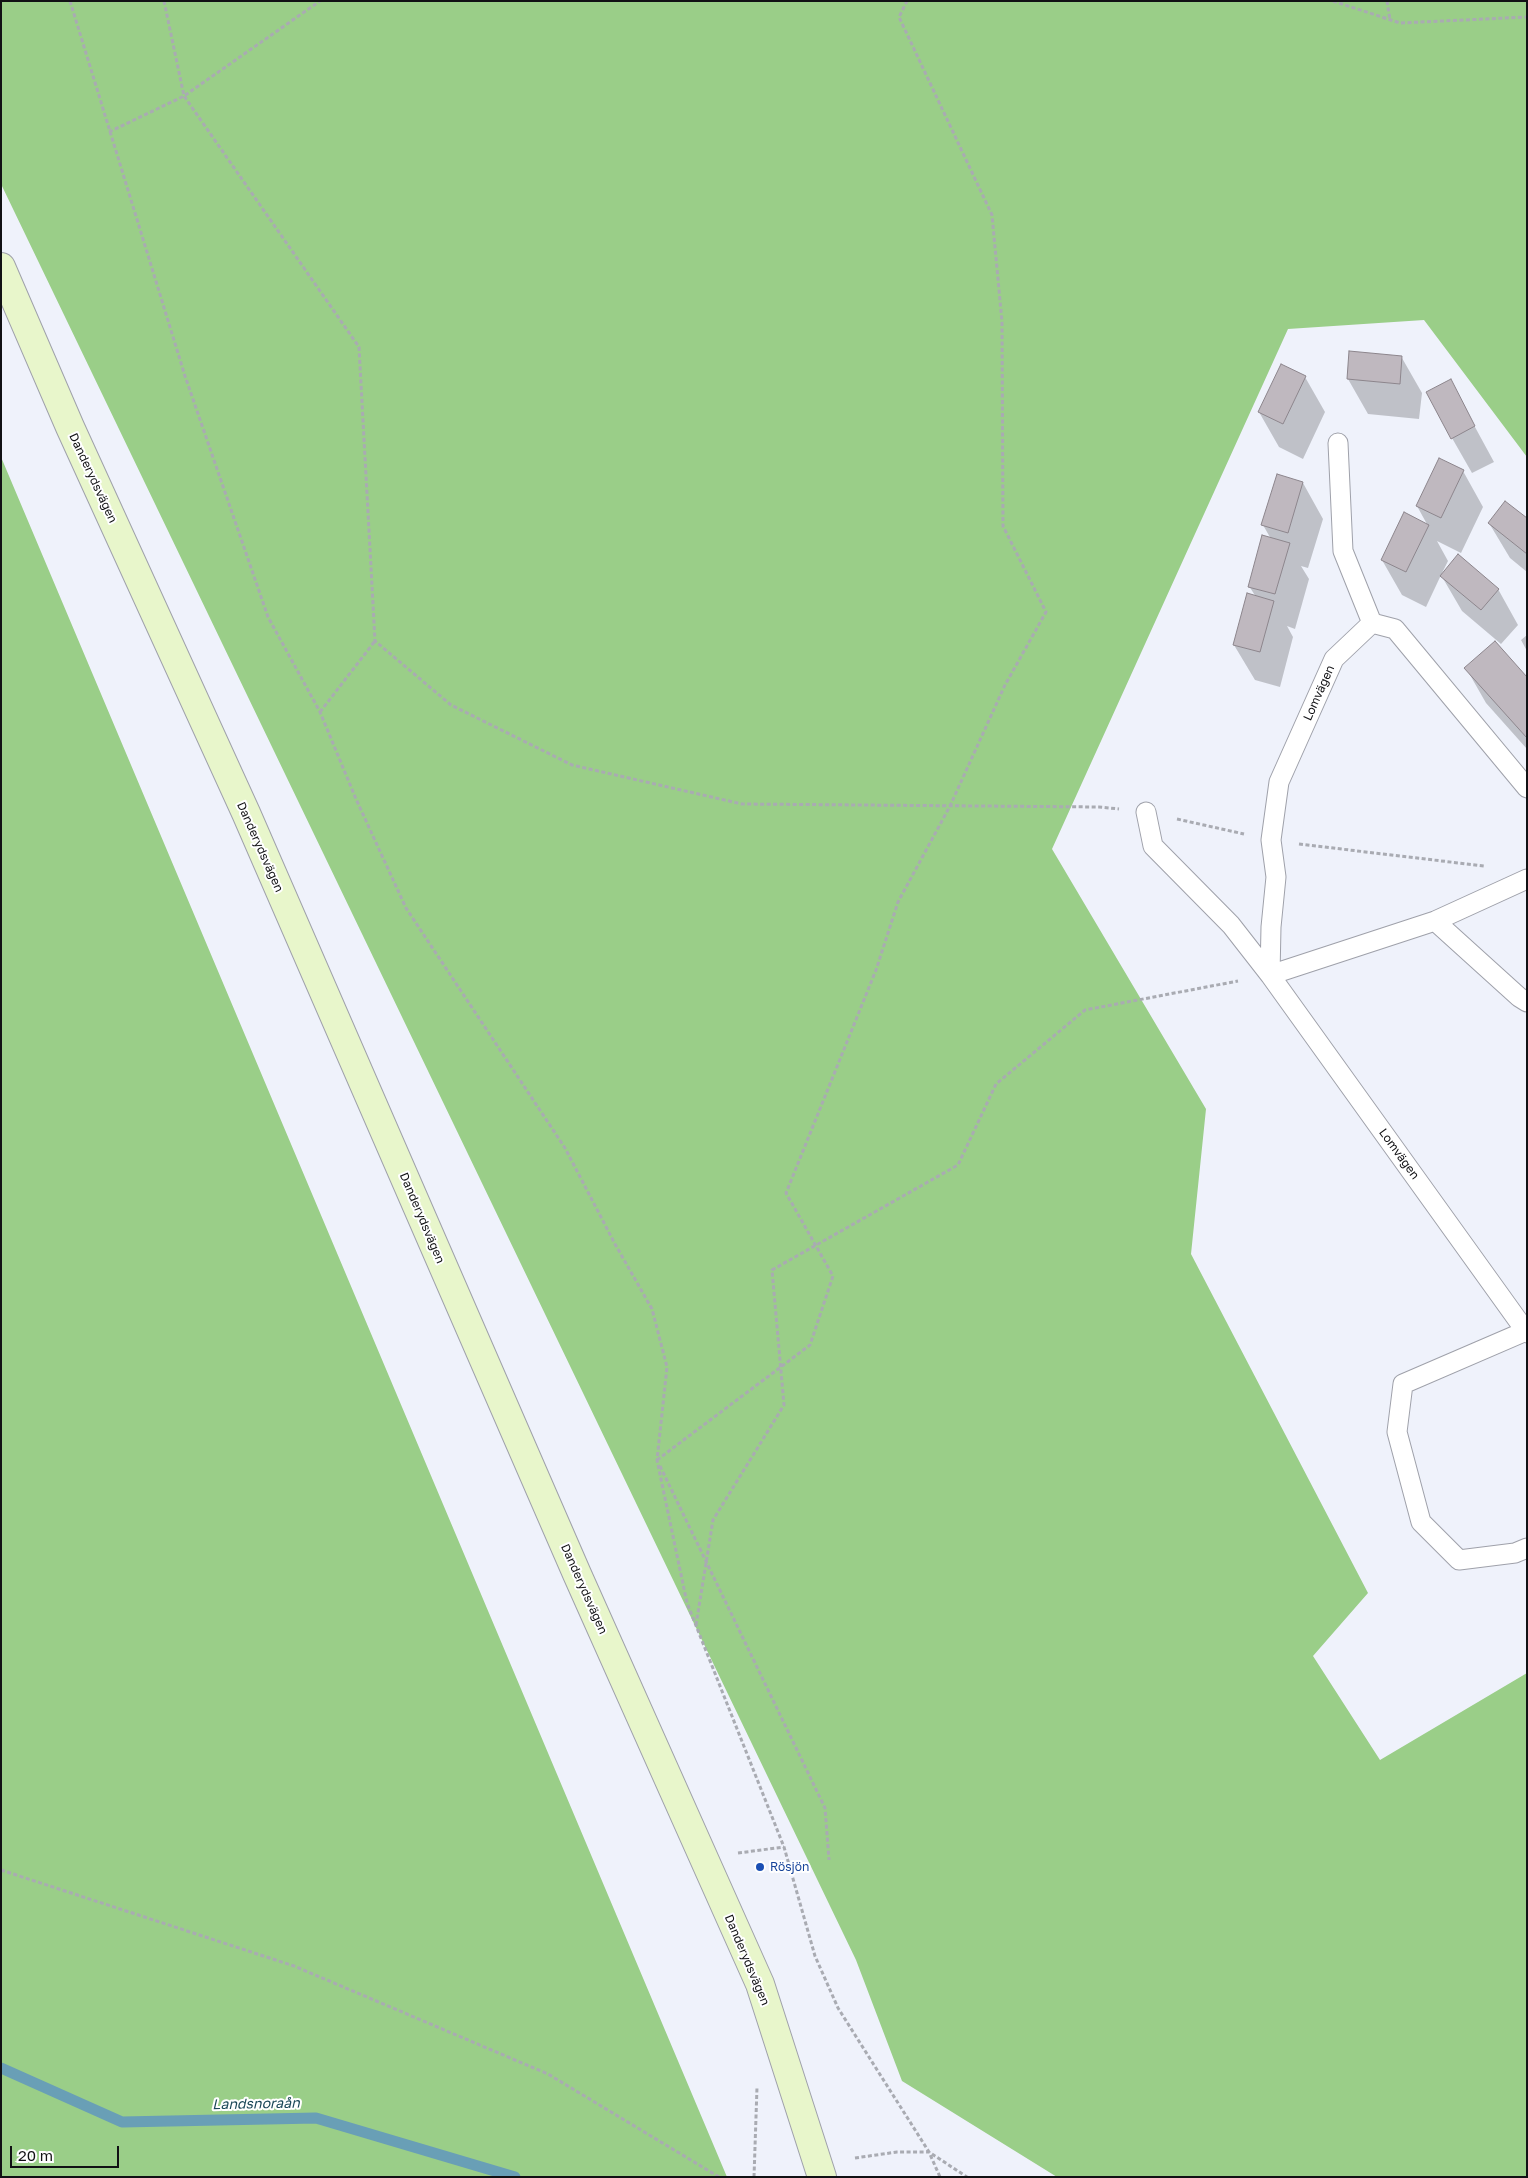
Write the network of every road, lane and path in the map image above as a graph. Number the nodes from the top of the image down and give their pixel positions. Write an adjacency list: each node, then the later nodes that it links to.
1 (70, 1): 10 (path)
2 (164, 1): 9 (path)
3 (320, 1): 9 (path)
4 (907, 1): 17 (path)
5 (1333, 1): 8 (path)
6 (1387, 1): 8 (path)
7 (1527, 18): 8 (path)
8 (1390, 20)
9 (184, 96): 10 (path); 14 (path)
10 (109, 132): 15 (path)
11 (1, 267): 33 (main road, Danderydsvägen)
12 (1338, 443): 13 (lane)
13 (1372, 623): 16 (lane); 19 (lane, Lomvägen)
14 (375, 641): 15 (path); 17 (path)
15 (320, 712): 28 (path)
16 (1527, 788)
17 (950, 806): 18 (path); 25 (path)
18 (1146, 812): 19 (path); 23 (lane)
19 (1271, 840): 20 (path); 23 (lane, Lomvägen)
20 (1487, 866)
21 (1527, 878): 22 (lane)
22 (1435, 921): 23 (lane); 24 (lane)
23 (1270, 975): 25 (path); 26 (lane, Lomvägen)
24 (1527, 1002)
25 (816, 1246): 27 (path); 27 (path)
26 (1526, 1332): 29 (lane)
27 (780, 1367): 28 (path); 30 (path)
28 (657, 1460): 30 (path); 31 (path)
29 (1527, 1548)
30 (706, 1562): 31 (path); 34 (path)
31 (696, 1625): 32 (path)
32 (784, 1847): 33 (path); 36 (path)
33 (701, 1855): 39 (main road, Danderydsvägen)
34 (829, 1860)
35 (1, 1870): 38 (path)
36 (929, 2152): 37 (path); 40 (path); 41 (path)
37 (855, 2158)
38 (719, 2177)
39 (822, 2177)
40 (940, 2177)
41 (967, 2177)

